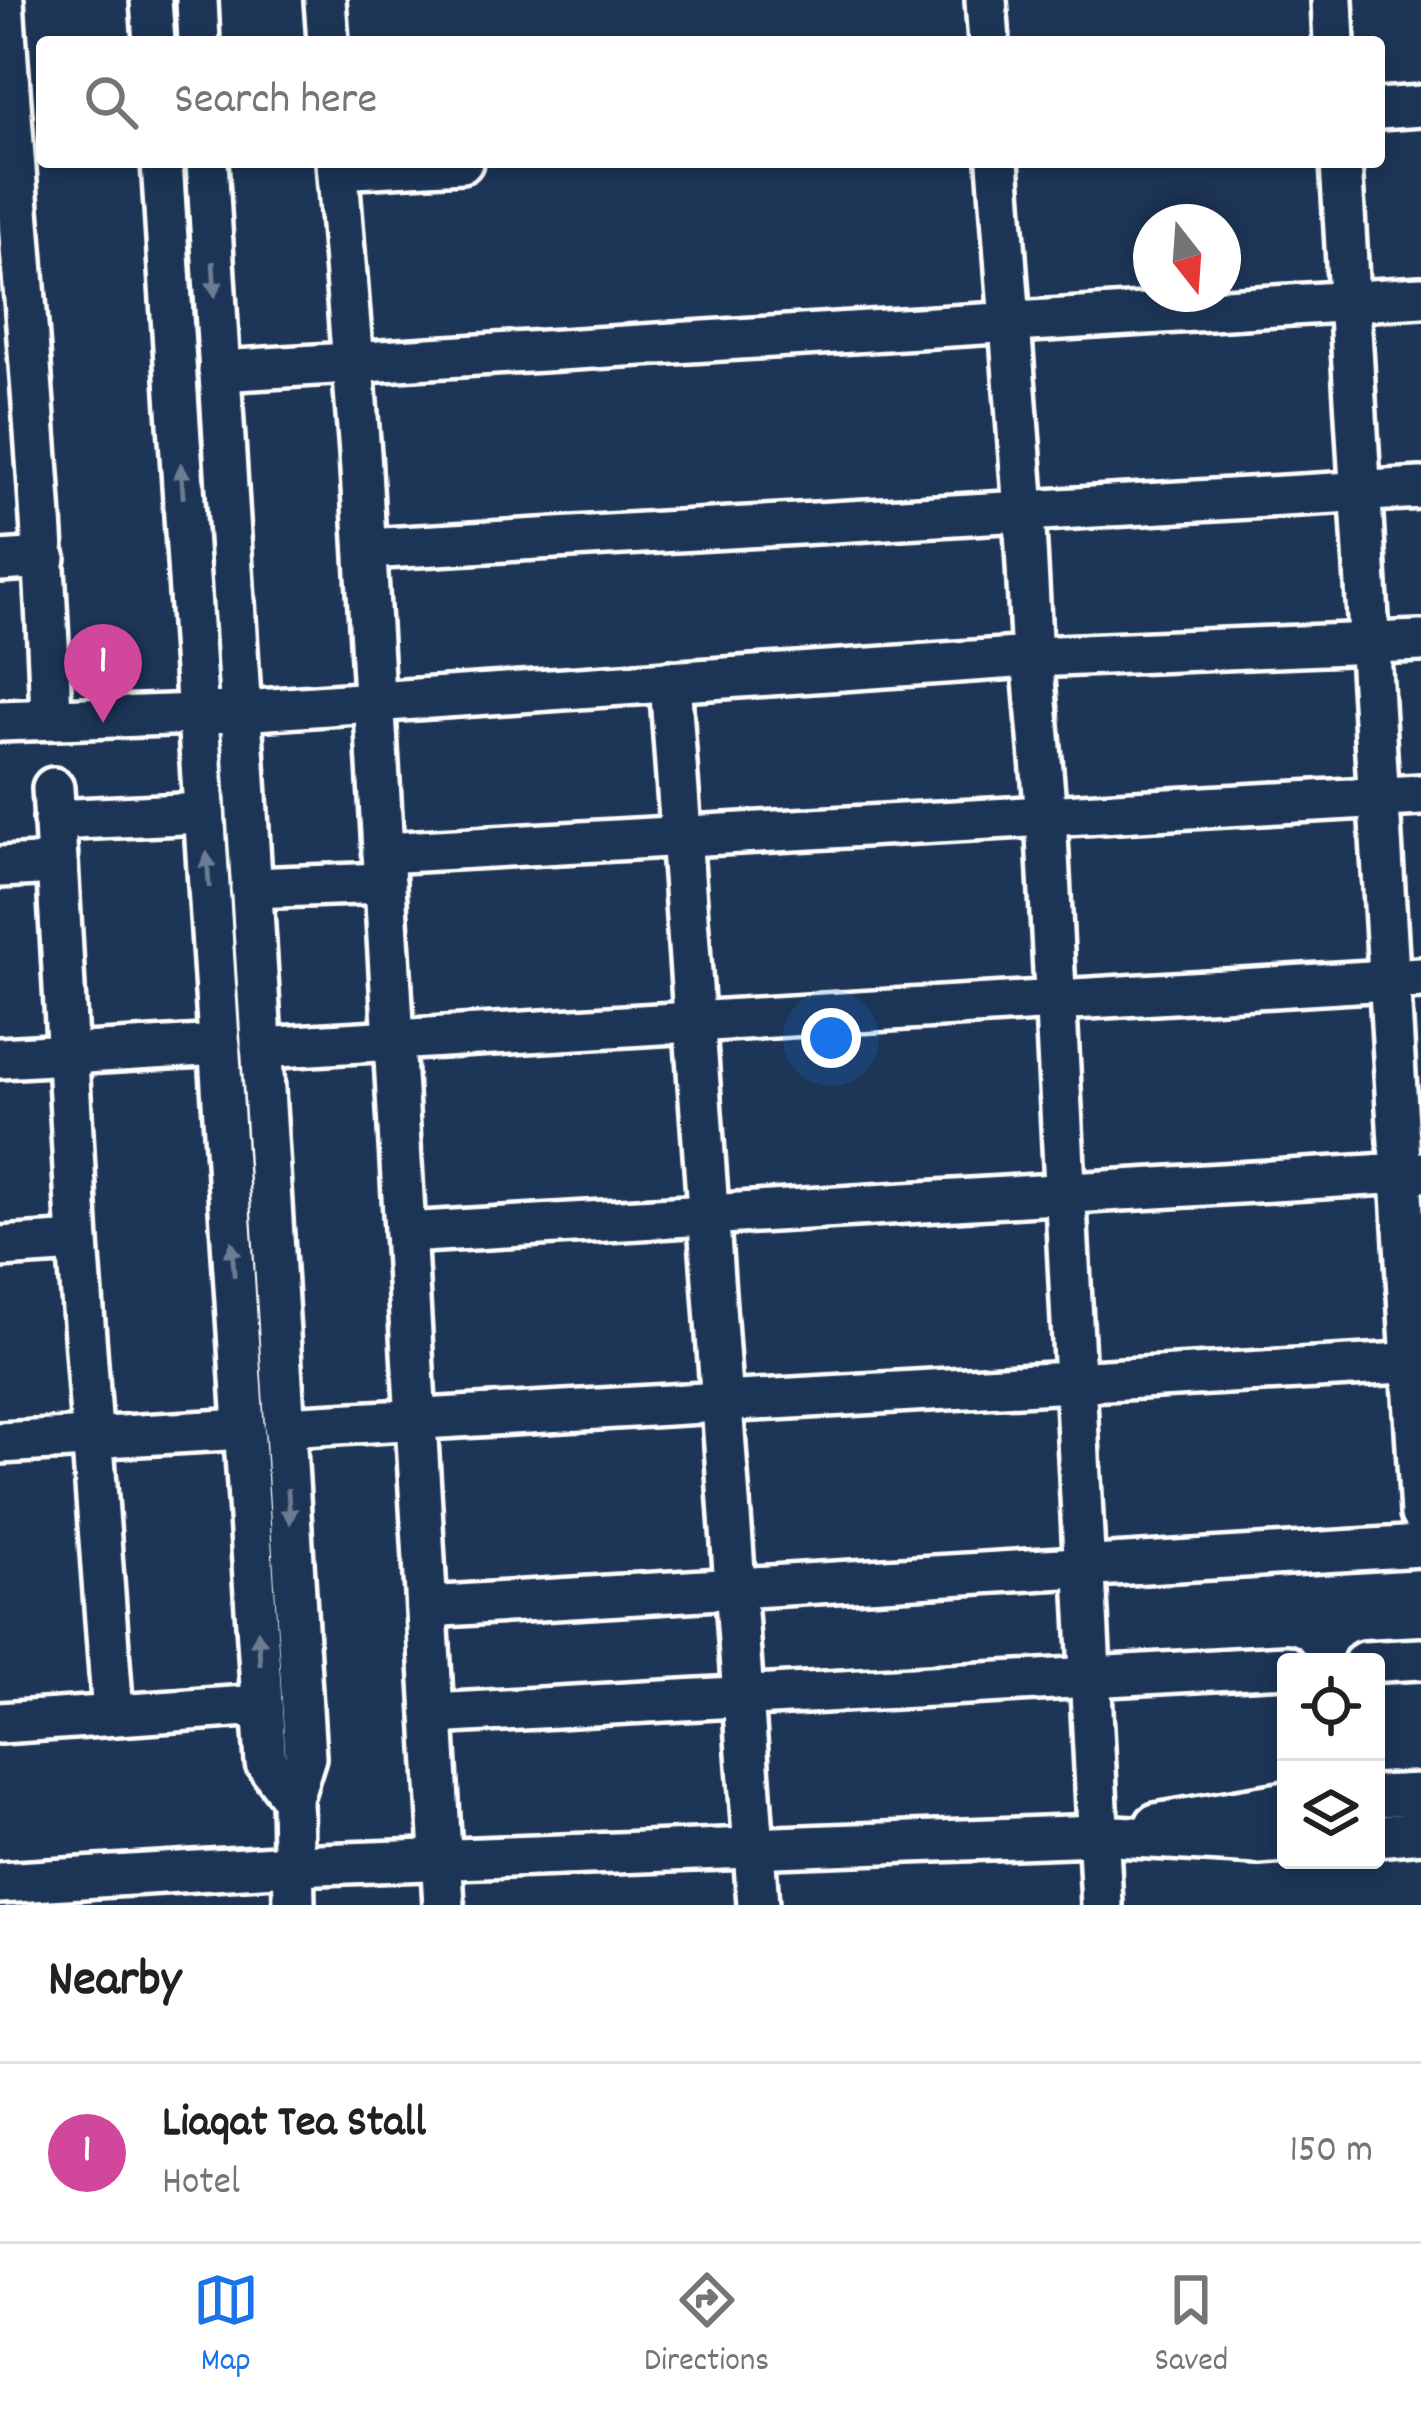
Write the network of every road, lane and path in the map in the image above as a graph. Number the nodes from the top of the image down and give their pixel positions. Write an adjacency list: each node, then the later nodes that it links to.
1 (3, 0): 19 (street)
2 (151, 0): 7 (street)
3 (197, 0): 8 (street)
4 (325, 0): 9 (street)
5 (986, 0): 10 (street)
6 (1332, 0): 11 (street)
7 (154, 36)
8 (200, 36)
9 (328, 36)
10 (989, 36)
11 (1334, 36)
12 (1421, 106): 13 (street)
13 (1385, 109)
14 (162, 168): 38 (street, one-way to 14)
15 (207, 168): 25 (street, one-way to 25)
16 (338, 168): 23 (street)
17 (998, 168): 22 (street)
18 (1341, 168): 21 (street)
19 (7, 183): 24 (street)
20 (1421, 297): 21 (street)
21 (1349, 301): 22 (street); 27 (street)
22 (1009, 322): 23 (street); 28 (street)
23 (353, 362): 25 (street); 29 (street)
24 (15, 368): 30 (street)
25 (219, 370): 37 (street)
26 (1421, 488): 27 (street)
27 (1360, 492): 28 (street); 33 (street)
28 (1024, 511): 29 (street); 34 (street)
29 (365, 550): 36 (street)
30 (45, 558): 31 (street); 39 (street)
31 (0, 561)
32 (1421, 641): 33 (street)
33 (1369, 645): 34 (street); 42 (street)
34 (1032, 657): 35 (street); 44 (street)
35 (670, 681): 36 (street); 45 (street)
36 (374, 702): 37 (street); 48 (street)
37 (239, 711): 38 (street); 49 (street)
38 (198, 714): 39 (street); 43 (street)
39 (51, 718): 40 (street)
40 (0, 721)
41 (1421, 795): 42 (street)
42 (1378, 798): 44 (street); 50 (street)
43 (204, 813): 46 (street); 54 (street, one-way to 43)
44 (1046, 816): 45 (street); 51 (street)
45 (681, 837): 48 (street); 52 (street)
46 (57, 864): 47 (street); 56 (street)
47 (0, 867)
48 (384, 868): 49 (street); 53 (street)
49 (251, 887): 55 (street)
50 (1405, 979): 51 (street); 58 (street)
51 (1055, 1000): 52 (street); 59 (street)
52 (694, 1022): 53 (street); 60 (street)
53 (394, 1040): 55 (street); 61 (street)
54 (220, 1045): 56 (street); 69 (street, one-way to 54)
55 (260, 1048): 68 (street)
56 (67, 1054): 57 (street); 62 (street)
57 (0, 1058)
58 (1411, 1172): 59 (street); 64 (street)
59 (1065, 1193): 60 (street); 65 (street)
60 (708, 1214): 61 (street); 66 (street)
61 (405, 1233): 67 (street)
62 (78, 1242): 63 (street); 70 (street)
63 (0, 1247)
64 (1416, 1362): 65 (street); 72 (street)
65 (1075, 1383): 66 (street); 74 (street)
66 (722, 1403): 67 (street); 75 (street)
67 (416, 1420): 68 (street); 76 (street)
68 (284, 1426): 88 (street, one-way to 88)
69 (244, 1429): 70 (street); 82 (street, one-way to 69)
70 (92, 1438): 71 (street); 84 (street)
71 (0, 1443)
72 (1421, 1514)
73 (1421, 1546): 74 (street)
74 (1084, 1567): 75 (street); 80 (street)
75 (735, 1588): 76 (street); 81 (street)
76 (427, 1607): 83 (street)
77 (1421, 1659): 78 (street)
78 (1385, 1661)
79 (1277, 1667): 80 (street)
80 (1090, 1677): 81 (street); 91 (street)
81 (743, 1697): 83 (street); 94 (street)
82 (262, 1705): 84 (street); 88 (street)
83 (433, 1714): 95 (street)
84 (113, 1715): 85 (street)
85 (0, 1723)
86 (1421, 1794): 87 (street)
87 (1385, 1796)
88 (292, 1798): 96 (street)
89 (1277, 1804): 91 (street)
90 (1421, 1832): 92 (street)
91 (1097, 1835): 93 (street); 94 (street); 101 (street)
92 (1385, 1835)
93 (1277, 1843)
94 (754, 1848): 95 (street); 100 (street)
95 (441, 1860): 96 (street); 99 (street)
96 (292, 1865): 97 (street); 98 (street)
97 (0, 1883)
98 (294, 1905)
99 (444, 1905)
100 (758, 1905)
101 (1102, 1905)

